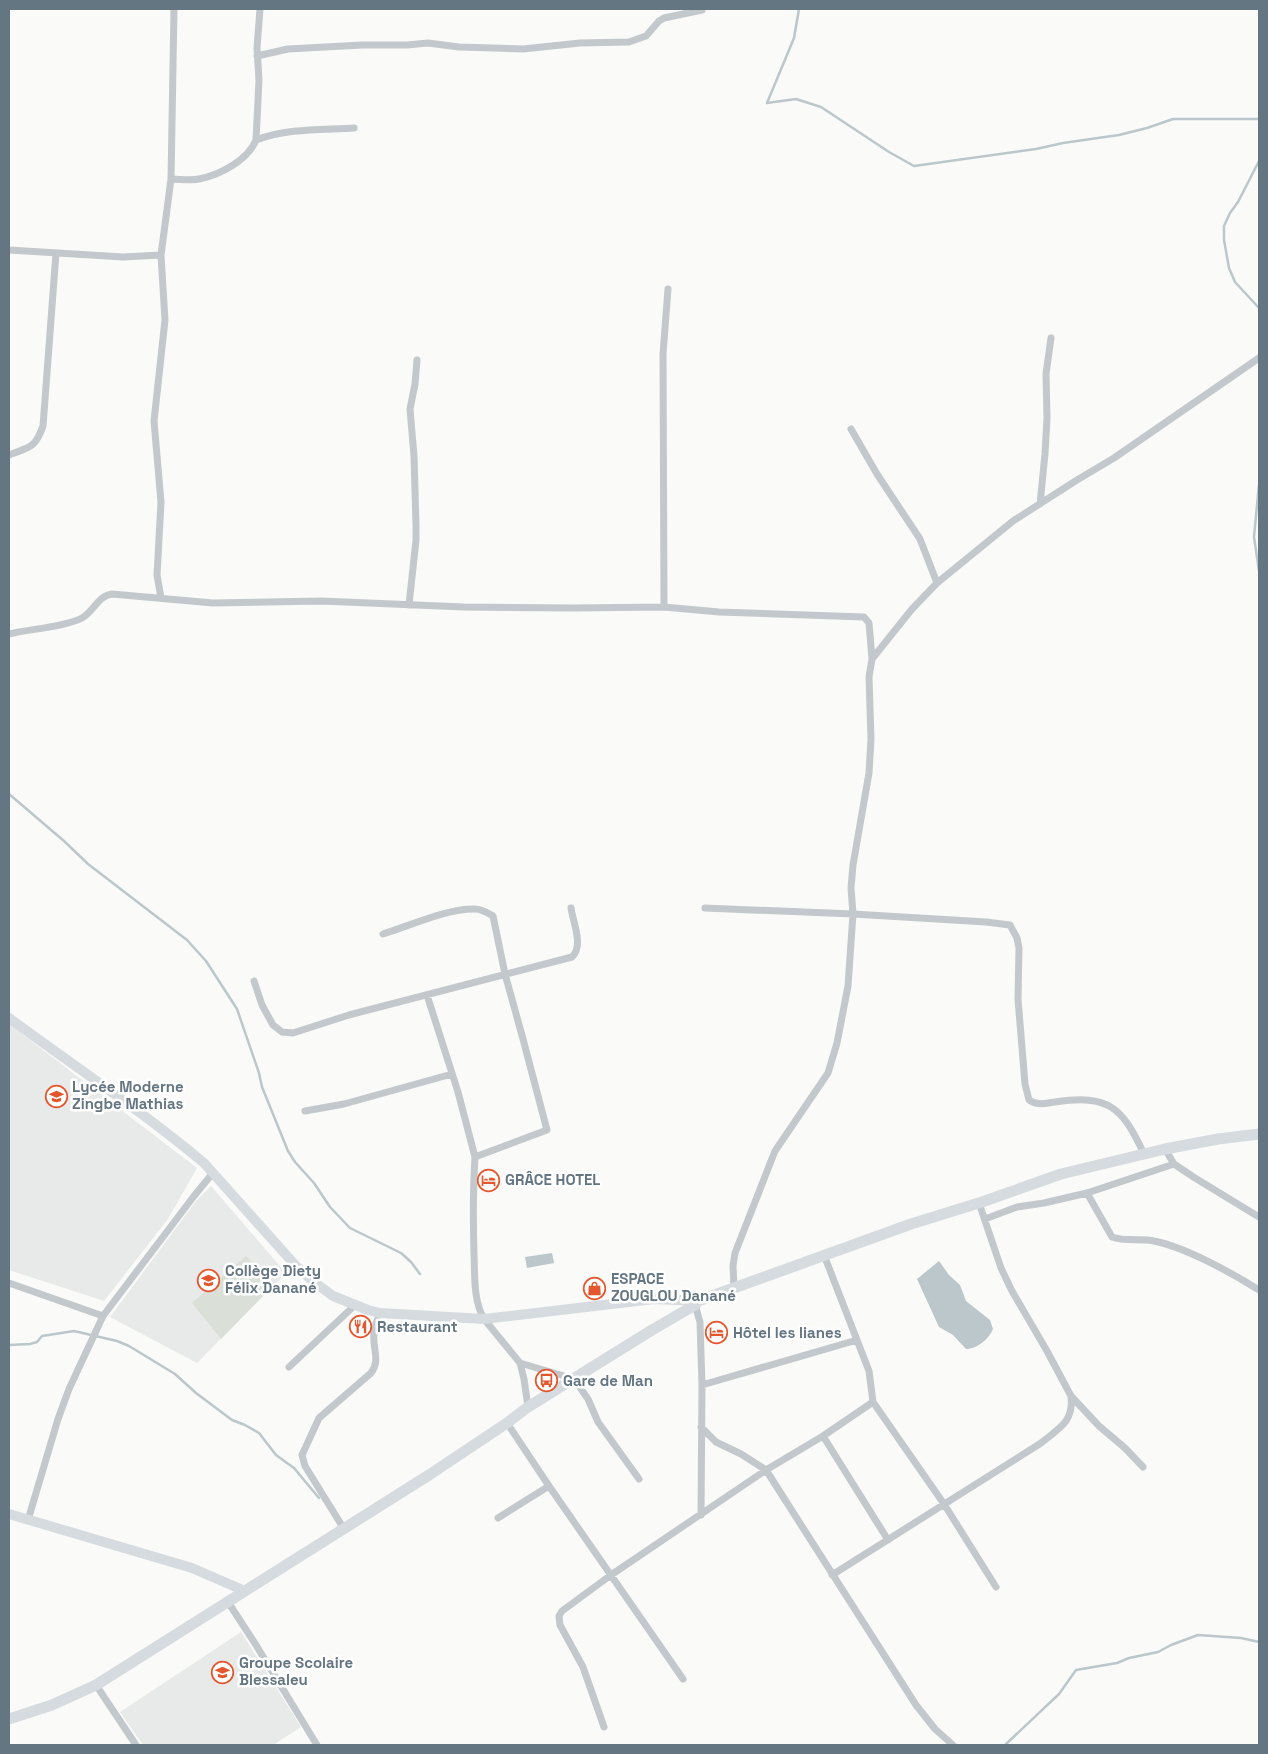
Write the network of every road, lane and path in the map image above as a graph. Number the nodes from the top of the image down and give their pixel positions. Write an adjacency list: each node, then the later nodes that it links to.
1 (174, 9): 7 (street)
2 (260, 9): 4 (street)
3 (702, 10): 4 (street)
4 (257, 56): 6 (street)
5 (354, 128): 6 (street)
6 (256, 140): 7 (street)
7 (170, 179): 10 (street)
8 (9, 250): 9 (street)
9 (56, 253): 10 (street); 16 (street)
10 (161, 255): 19 (street)
11 (668, 289): 21 (street)
12 (1051, 338): 17 (street)
13 (1259, 358): 17 (street)
14 (417, 360): 20 (street)
15 (851, 429): 18 (street)
16 (9, 455)
17 (1040, 504): 18 (street)
18 (937, 583): 23 (street)
19 (161, 598): 20 (street); 22 (street)
20 (409, 604): 21 (street)
21 (664, 606): 23 (street)
22 (9, 634)
23 (872, 659): 26 (street)
24 (571, 908): 28 (street)
25 (705, 908): 26 (street)
26 (852, 914): 36 (street); 46 (street)
27 (383, 934): 28 (street)
28 (505, 974): 30 (street); 37 (street)
29 (254, 981): 30 (street)
30 (427, 995): 32 (street)
31 (9, 1018): 39 (street)
32 (452, 1074): 33 (street); 37 (street)
33 (304, 1111)
34 (1259, 1134): 35 (main road)
35 (1165, 1149): 36 (main road); 38 (street)
36 (1144, 1154): 41 (main road)
37 (475, 1157): 52 (street)
38 (1174, 1164): 40 (street); 42 (street)
39 (212, 1174): 49 (street); 51 (street)
40 (1087, 1193): 43 (street); 47 (street)
41 (979, 1203): 43 (street); 44 (main road)
42 (1259, 1217)
43 (985, 1219): 58 (street)
44 (824, 1255): 46 (main road); 53 (street)
45 (9, 1283): 51 (street)
46 (734, 1287): 48 (main road)
47 (1259, 1290)
48 (696, 1303): 52 (street); 56 (main road); 57 (street)
49 (354, 1306): 50 (street); 55 (street)
50 (380, 1313): 52 (street); 73 (street)
51 (102, 1316): 72 (street)
52 (484, 1319): 54 (street)
53 (857, 1340): 57 (street); 59 (street)
54 (520, 1362): 56 (street); 60 (street)
55 (289, 1367)
56 (574, 1379): 60 (main road); 66 (street)
57 (702, 1385): 62 (street)
58 (1071, 1396): 64 (street); 68 (street)
59 (873, 1402): 63 (street); 68 (street)
60 (528, 1407): 61 (main road)
61 (507, 1423): 67 (street); 73 (main road)
62 (701, 1427): 65 (street); 70 (street)
63 (823, 1436): 65 (street); 74 (street)
64 (1143, 1467)
65 (766, 1470): 70 (street); 76 (street)
66 (639, 1479)
67 (549, 1486): 71 (street); 75 (street)
68 (944, 1504): 74 (street); 77 (street)
69 (9, 1514): 72 (street)
70 (701, 1515): 75 (street)
71 (498, 1518)
72 (28, 1520): 78 (street)
73 (344, 1529): 78 (main road)
74 (888, 1540): 76 (street)
75 (611, 1575): 80 (street); 83 (street)
76 (832, 1575): 86 (street)
77 (996, 1587)
78 (245, 1591): 79 (main road)
79 (228, 1602): 81 (main road); 85 (street)
80 (683, 1679)
81 (96, 1685): 82 (main road); 84 (street)
82 (9, 1719)
83 (604, 1727)
84 (136, 1745)
85 (317, 1745)
86 (953, 1745)

